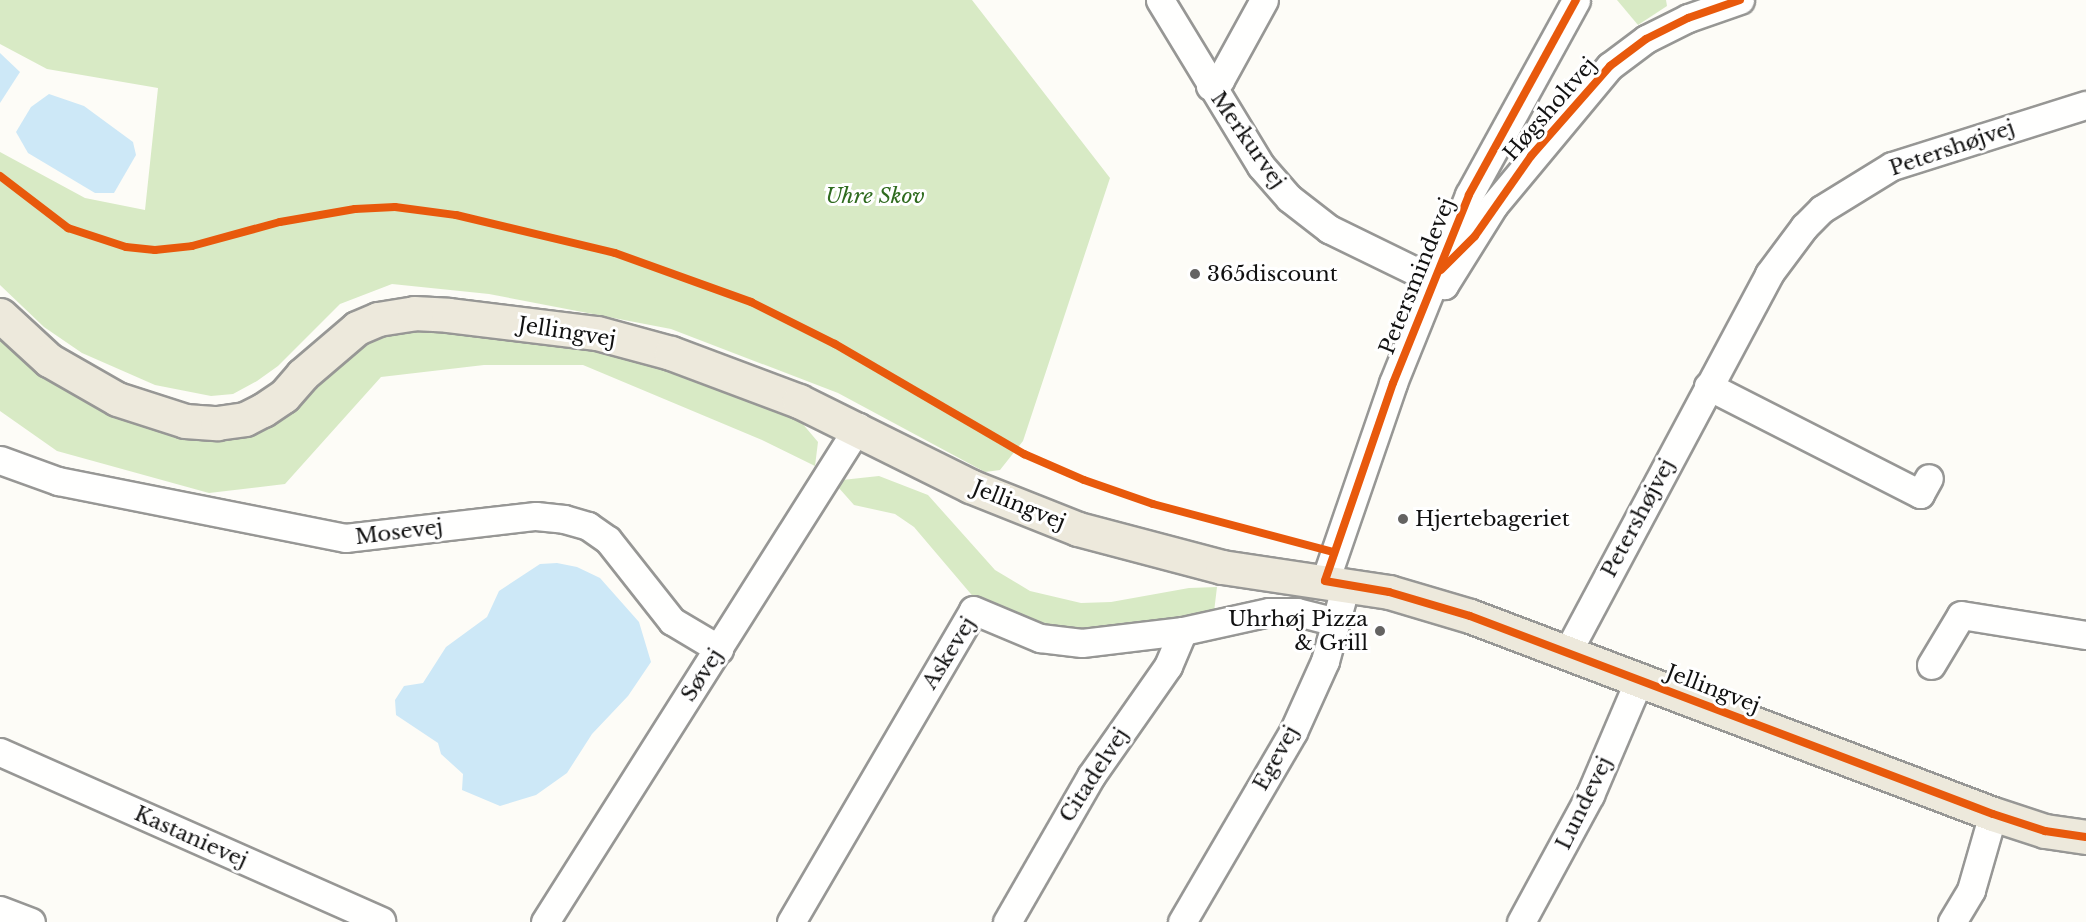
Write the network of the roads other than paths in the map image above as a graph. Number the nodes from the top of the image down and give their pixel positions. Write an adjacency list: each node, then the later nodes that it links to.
1 (1160, 0): 5 (street, Merkurvej)
2 (1264, 0): 5 (street)
3 (1576, 0): 7 (street, Petersmindevej)
4 (1740, 0): 7 (street, Høgsholtvej)
5 (1210, 86): 7 (street, Merkurvej)
6 (2086, 105): 9 (street, Petershøjvej)
7 (1433, 279): 13 (street, Petersmindevej)
8 (0, 315): 10 (main road, Jellingvej)
9 (1708, 386): 12 (street); 18 (street, Petershøjvej)
10 (858, 426): 13 (main road, Jellingvej); 17 (street, Søvej)
11 (0, 460): 17 (street, Mosevej)
12 (1929, 478)
13 (1335, 583): 14 (street, Egevej); 18 (main road, Jellingvej)
14 (1336, 622): 15 (street, Askevej); 30 (street, Egevej)
15 (1183, 630): 28 (street, Askevej); 29 (street, Citadelvej)
16 (2086, 635): 19 (street)
17 (719, 649): 27 (street, Søvej)
18 (1568, 651): 20 (main road, Jellingvej)
19 (1931, 664)
20 (1639, 680): 22 (main road, Jellingvej); 31 (street, Lundevej)
21 (0, 752): 25 (street, Kastanievej)
22 (1993, 814): 23 (main road, Jellingvej); 32 (street)
23 (2086, 837)
24 (0, 910): 26 (street)
25 (381, 921)
26 (31, 922)
27 (545, 922)
28 (791, 922)
29 (1007, 922)
30 (1182, 922)
31 (1521, 922)
32 (1952, 922)

